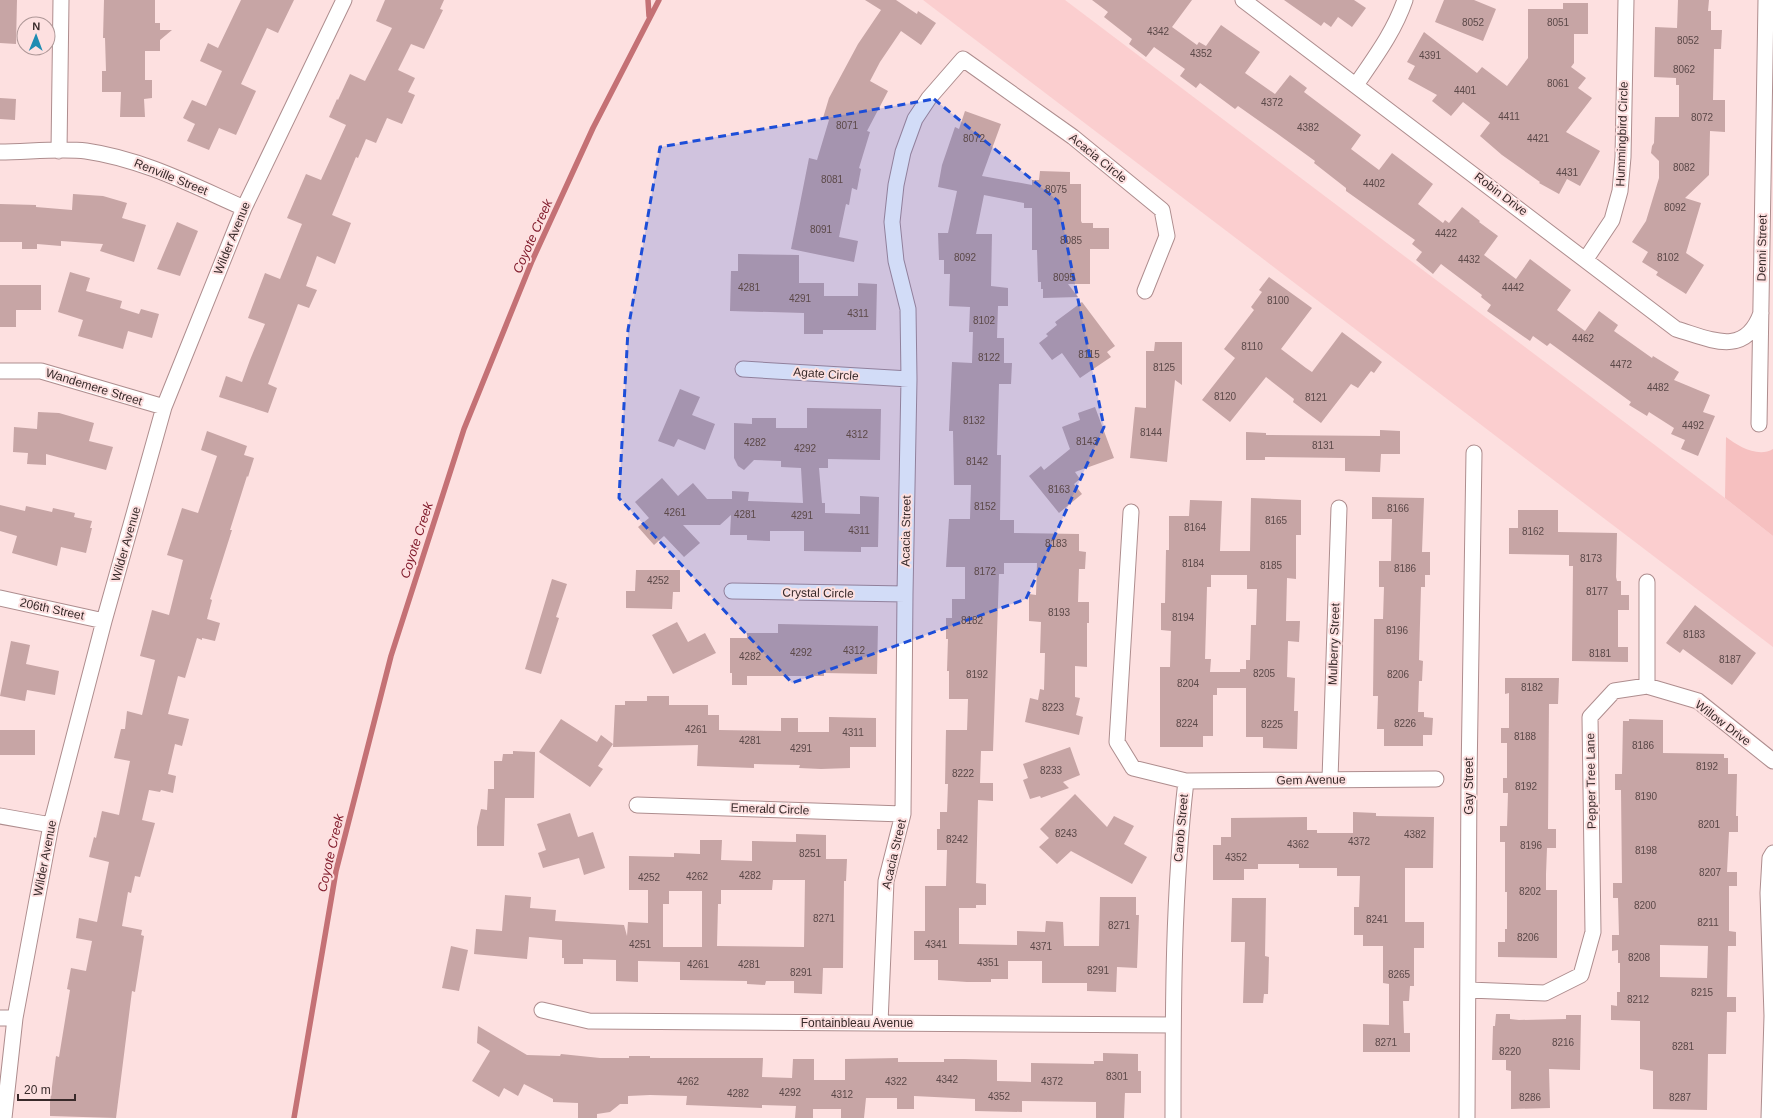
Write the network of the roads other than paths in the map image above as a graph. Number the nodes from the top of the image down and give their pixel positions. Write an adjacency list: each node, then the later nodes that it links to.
1 (61, 0): 9 (street)
2 (344, 0): 12 (street, Wilder Avenue)
3 (1244, 0): 8 (street, Robin Drive)
4 (1405, 0): 8 (street)
5 (1626, 0): 13 (street, Hummingbird Circle)
6 (1766, 0): 11 (street, Denni Street)
7 (964, 59): 14 (street, Acacia Circle); 18 (street, Acacia Street)
8 (1356, 85): 13 (street, Robin Drive)
9 (59, 151): 10 (street, Renville Street); 12 (street, Renville Street)
10 (0, 152)
11 (1768, 189): 15 (street, Denni Street)
12 (244, 208): 19 (street, Wilder Avenue)
13 (1586, 259): 15 (street, Robin Drive)
14 (1146, 291)
15 (1761, 313): 20 (street, Denni Street)
16 (743, 369): 18 (street, Agate Circle)
17 (0, 371): 19 (street, Wandemere Street)
18 (909, 379): 26 (street, Acacia Street)
19 (164, 407): 28 (street, Wilder Avenue)
20 (1759, 424)
21 (1474, 453): 39 (street, Gay Street)
22 (1339, 508): 31 (street, Mulberry Street)
23 (1131, 512): 33 (street, Carob Street)
24 (1647, 582): 29 (street)
25 (732, 591): 26 (street, Crystal Circle)
26 (905, 594): 35 (street, Acacia Street)
27 (0, 598): 28 (street, 206th Street)
28 (104, 620): 37 (street, Wilder Avenue)
29 (1647, 686): 30 (street, Willow Drive); 39 (street, Pepper Tree Lane)
30 (1773, 761)
31 (1330, 779): 32 (street, Gem Avenue); 33 (street, Gem Avenue)
32 (1436, 779)
33 (1186, 781): 44 (street, Carob Street)
34 (637, 805): 35 (street, Emerald Circle)
35 (903, 814): 43 (street, Acacia Street)
36 (0, 816): 37 (street)
37 (51, 825): 42 (street, Wilder Avenue)
38 (1773, 853): 41 (street)
39 (1469, 990): 47 (street, Gay Street)
40 (542, 1010): 43 (street, Fontainbleau Avenue)
41 (1772, 1016): 48 (street)
42 (7, 1018): 45 (street, Wilder Avenue)
43 (880, 1023): 44 (street, Fontainbleau Avenue)
44 (1173, 1025): 46 (street, Carob Street)
45 (4, 1118)
46 (1173, 1118)
47 (1468, 1118)
48 (1769, 1118)

